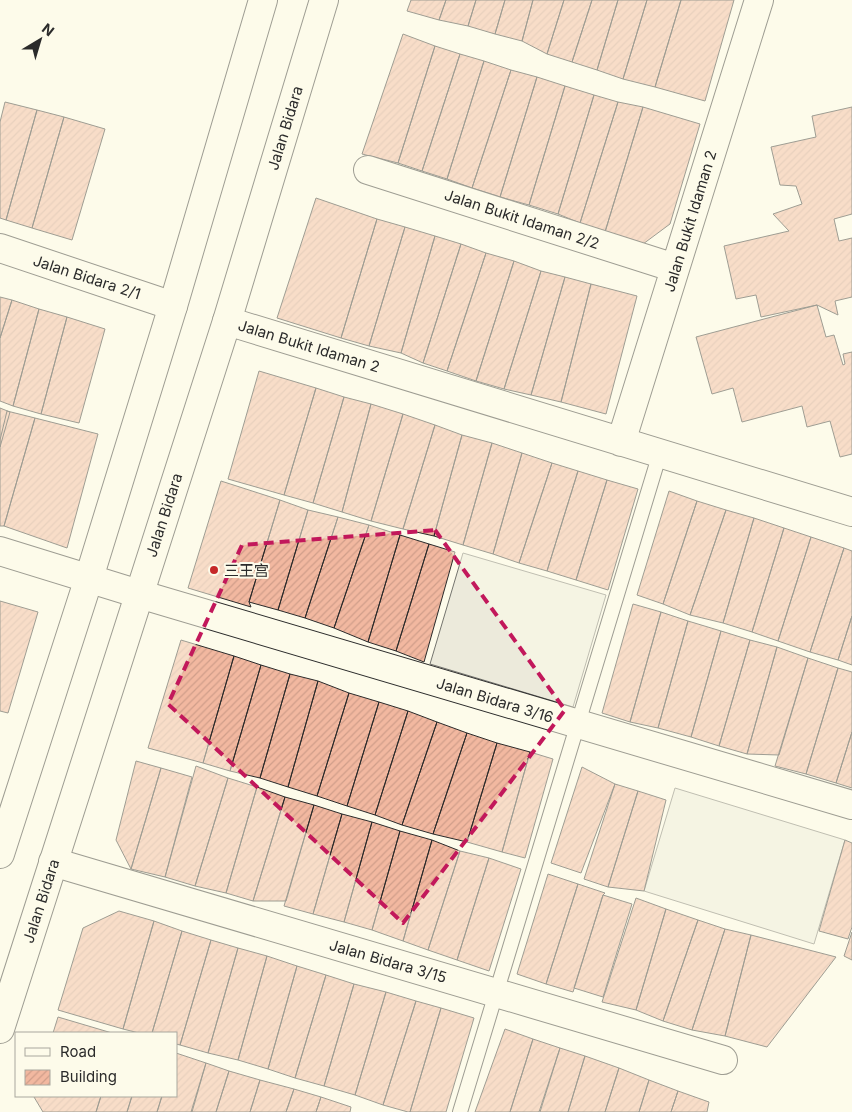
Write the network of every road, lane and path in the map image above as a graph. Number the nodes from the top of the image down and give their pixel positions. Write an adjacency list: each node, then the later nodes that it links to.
1 (263, 0): 7 (street)
2 (324, 0): 8 (street, Jalan Bidara)
3 (759, 0): 6 (street, Jalan Bukit Idaman 2)
4 (368, 170): 6 (street, Jalan Bukit Idaman 2/2)
5 (0, 248): 7 (street, Jalan Bidara 2/1)
6 (675, 268): 9 (street, Jalan Bukit Idaman 2)
7 (173, 306): 13 (street)
8 (227, 321): 9 (street, Jalan Bukit Idaman 2); 14 (street, Jalan Bidara)
9 (621, 442): 10 (street, Jalan Bukit Idaman 2)
10 (660, 454): 11 (street, Jalan Bukit Idaman 2); 15 (lane)
11 (852, 512)
12 (0, 550): 13 (street, Jalan Bidara 3/16)
13 (89, 578): 14 (street, Jalan Bidara 3/16); 17 (street)
14 (139, 594): 15 (street, Jalan Bidara 3/16); 18 (street, Jalan Bidara)
15 (578, 724): 16 (street, Jalan Bidara 3/16); 19 (lane)
16 (852, 805)
17 (1, 849)
18 (53, 862): 19 (street, Jalan Bidara 3/15); 20 (street, Jalan Bidara)
19 (496, 992): 21 (street, Jalan Bidara 3/15); 22 (lane)
20 (0, 1029)
21 (723, 1060)
22 (460, 1112)

